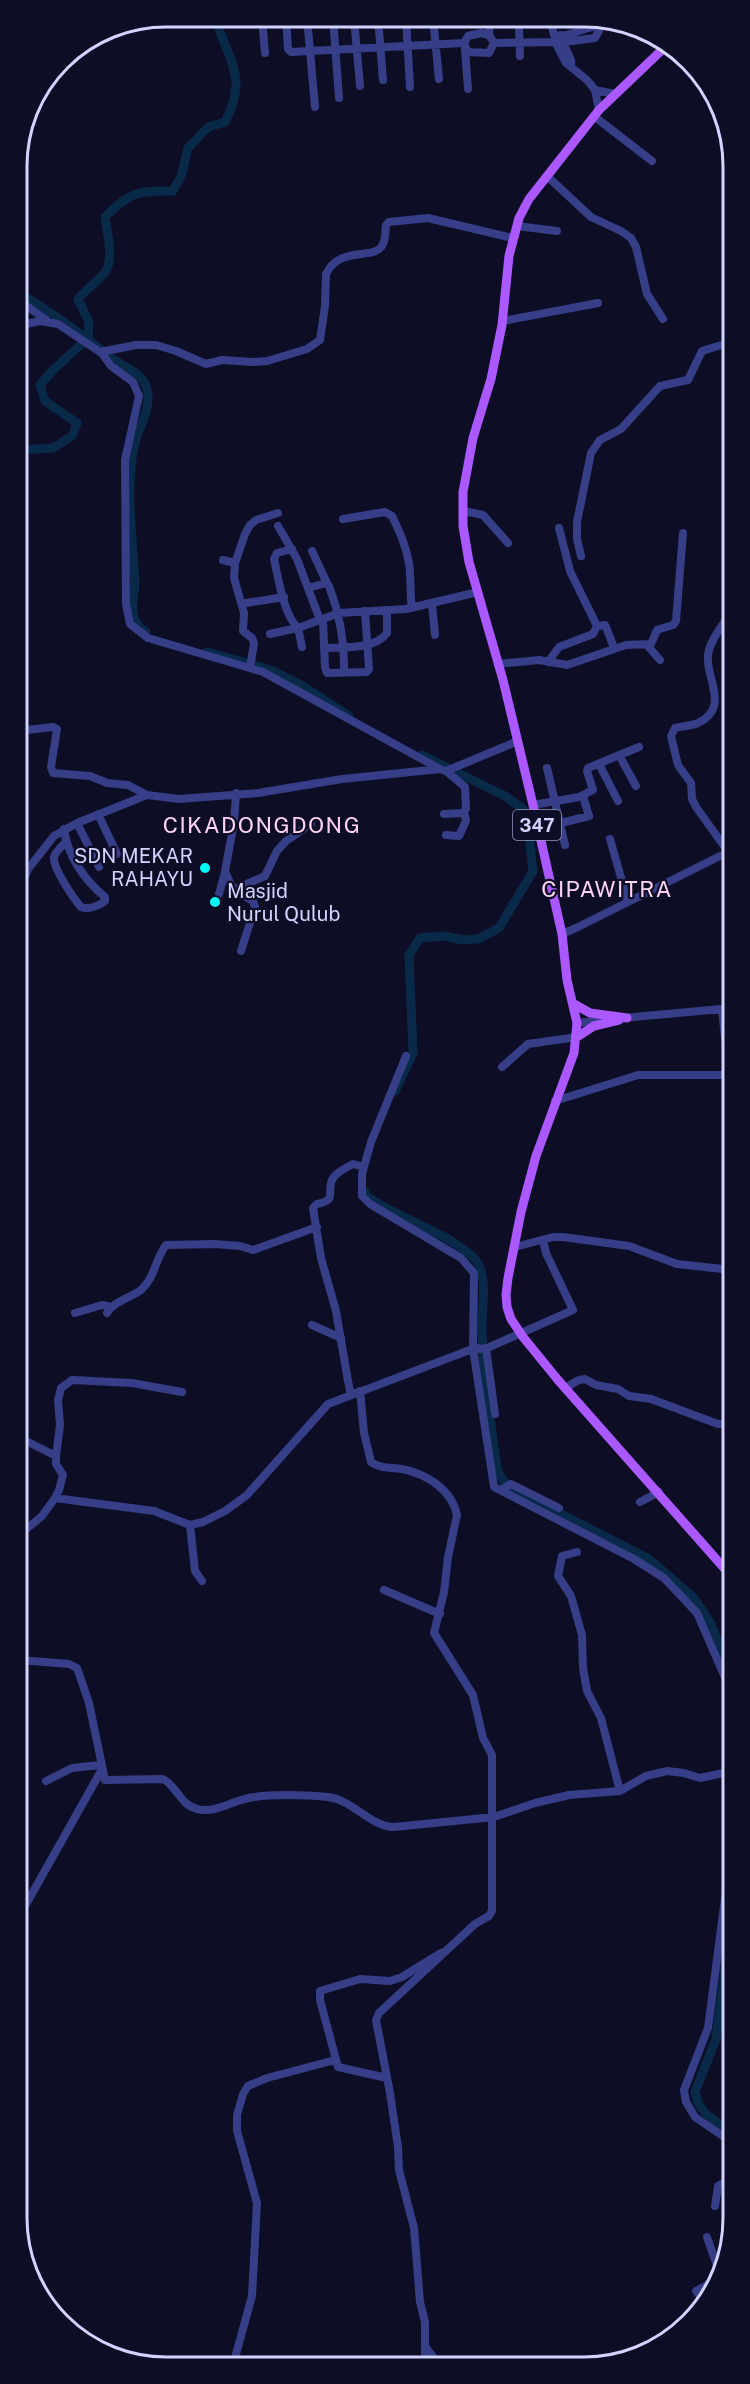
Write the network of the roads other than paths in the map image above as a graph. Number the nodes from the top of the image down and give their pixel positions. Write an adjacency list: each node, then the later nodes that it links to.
1 (263, 27): 22 (street)
2 (287, 27): 21 (street)
3 (307, 27): 21 (street)
4 (334, 27): 19 (street)
5 (355, 27): 18 (street)
6 (379, 27): 17 (street)
7 (407, 27): 15 (street)
8 (434, 27): 14 (street)
9 (489, 27): 11 (street)
10 (519, 27): 12 (street)
11 (489, 34): 13 (street); 16 (street)
12 (520, 42): 13 (street); 23 (street); 29 (street)
13 (494, 43): 16 (street)
14 (437, 45): 15 (street); 16 (street); 24 (street)
15 (408, 46): 17 (street); 27 (street)
16 (464, 46): 28 (street)
17 (380, 48): 18 (street); 25 (street)
18 (357, 49): 19 (street); 26 (street)
19 (336, 50): 21 (street); 31 (street)
20 (661, 51): 30 (main road, 347)
21 (308, 52): 32 (street)
22 (264, 53)
23 (520, 56)
24 (439, 79)
25 (383, 80)
26 (360, 86)
27 (410, 87)
28 (468, 89)
29 (595, 90): 30 (street); 33 (street)
30 (615, 94): 33 (main road, 347)
31 (339, 98)
32 (315, 107)
33 (597, 113): 34 (street); 35 (main road, 347)
34 (652, 161)
35 (547, 176): 36 (main road, 347); 41 (street)
36 (517, 226): 37 (street); 38 (main road, 347)
37 (557, 231)
38 (513, 238): 43 (main road, 347); 46 (street)
39 (598, 303): 43 (street)
40 (27, 307): 42 (street)
41 (663, 319)
42 (48, 321): 44 (street); 46 (street)
43 (503, 321): 47 (main road, 347)
44 (27, 324)
45 (723, 344): 56 (street)
46 (102, 351): 84 (street)
47 (464, 511): 53 (street); 61 (main road, 347)
48 (278, 513): 58 (street)
49 (343, 519): 65 (street)
50 (279, 526): 54 (street)
51 (559, 528): 71 (street)
52 (683, 533): 76 (street)
53 (508, 543)
54 (292, 549): 60 (street); 62 (street)
55 (312, 551): 59 (street)
56 (581, 556)
57 (223, 560): 58 (street)
58 (235, 563): 84 (street)
59 (327, 583): 60 (street); 68 (street)
60 (308, 588): 69 (street)
61 (478, 592): 64 (street); 83 (main road, 347)
62 (284, 597): 63 (street); 72 (street)
63 (246, 603)
64 (432, 604): 65 (street); 74 (street)
65 (412, 608): 66 (street)
66 (387, 610): 67 (street); 75 (street)
67 (365, 611): 68 (street); 75 (street)
68 (339, 613): 69 (street); 78 (street)
69 (322, 620): 72 (street); 79 (street)
70 (723, 625): 112 (street)
71 (597, 626): 80 (street); 82 (street)
72 (298, 628): 73 (street); 77 (street)
73 (270, 634)
74 (435, 635)
75 (368, 643): 78 (street); 85 (street)
76 (648, 645): 80 (street); 81 (street)
77 (302, 647)
78 (345, 647): 79 (street); 85 (street)
79 (324, 648): 85 (street)
80 (614, 648): 82 (street)
81 (660, 660)
82 (548, 662): 83 (street)
83 (498, 664): 87 (main road, 347)
84 (251, 665): 92 (street)
85 (344, 673)
86 (27, 730): 97 (street)
87 (518, 741): 92 (street); 101 (main road, 347)
88 (639, 747): 89 (street)
89 (619, 755): 90 (street); 94 (street)
90 (599, 764): 93 (street); 95 (street)
91 (548, 768): 100 (street)
92 (447, 769): 96 (street); 102 (street)
93 (609, 783): 95 (street); 99 (street)
94 (636, 786)
95 (593, 790): 98 (street)
96 (236, 793): 97 (street); 118 (street)
97 (147, 795): 103 (street)
98 (584, 796): 100 (street); 106 (street)
99 (618, 801)
100 (555, 802): 101 (street); 106 (street)
101 (533, 805): 122 (main road, 347)
102 (464, 812): 104 (street); 109 (street)
103 (98, 814): 105 (street); 114 (street)
104 (444, 814)
105 (77, 823): 108 (street); 116 (street)
106 (561, 823): 113 (street)
107 (311, 824): 119 (street)
108 (64, 829): 111 (street); 117 (street)
109 (446, 835)
110 (610, 839): 121 (street)
111 (65, 843): 111 (street)
112 (723, 844)
113 (565, 845)
114 (117, 854)
115 (723, 856): 121 (street)
116 (99, 867)
117 (27, 871)
118 (225, 871): 119 (street); 120 (street)
119 (233, 890): 123 (street)
120 (219, 894)
121 (628, 902): 122 (street)
122 (562, 934): 124 (main road, 347)
123 (241, 951)
124 (574, 1005): 126 (main road); 128 (main road, 347)
125 (722, 1009): 126 (street); 127 (street)
126 (627, 1018): 128 (street); 129 (main road)
127 (723, 1018)
128 (577, 1023): 129 (main road, 347)
129 (577, 1037): 131 (street); 133 (main road, 347)
130 (406, 1056): 134 (street)
131 (502, 1067)
132 (723, 1076): 133 (street)
133 (555, 1101): 137 (main road, 347)
134 (364, 1167): 135 (street); 144 (street)
135 (317, 1227): 139 (street); 142 (street)
136 (543, 1240): 137 (street); 138 (street); 141 (street)
137 (514, 1247): 141 (main road, 347)
138 (723, 1269)
139 (75, 1313)
140 (312, 1325): 142 (street)
141 (520, 1332): 143 (street); 145 (main road, 347)
142 (341, 1338): 147 (street)
143 (485, 1348): 144 (street); 148 (street)
144 (474, 1349): 147 (street); 152 (street)
145 (565, 1388): 149 (street); 153 (main road, 347)
146 (182, 1392): 151 (street)
147 (357, 1392): 158 (street); 163 (street)
148 (495, 1414)
149 (723, 1424)
150 (27, 1442): 151 (street)
151 (56, 1456): 154 (street)
152 (506, 1487): 156 (street); 165 (street)
153 (659, 1492): 155 (street); 160 (main road, 347)
154 (55, 1498): 157 (street); 158 (street)
155 (640, 1503)
156 (559, 1508)
157 (27, 1524)
158 (190, 1525): 161 (street)
159 (577, 1552): 169 (street)
160 (723, 1566)
161 (202, 1581)
162 (384, 1590): 163 (street)
163 (440, 1614): 170 (street)
164 (27, 1661): 166 (street)
165 (723, 1673)
166 (100, 1768): 168 (street); 170 (street); 171 (street)
167 (723, 1774): 169 (street)
168 (46, 1781)
169 (620, 1791): 170 (street)
170 (492, 1817): 173 (street)
171 (27, 1902)
172 (723, 1913): 176 (street)
173 (450, 1948): 174 (street); 175 (street)
174 (335, 2060): 175 (street); 182 (street)
175 (387, 2078): 181 (street)
176 (723, 2136)
177 (723, 2183): 178 (street)
178 (715, 2206)
179 (707, 2237): 180 (street)
180 (715, 2261)
181 (424, 2344): 183 (street); 184 (street)
182 (235, 2357)
183 (425, 2357)
184 (433, 2357)

